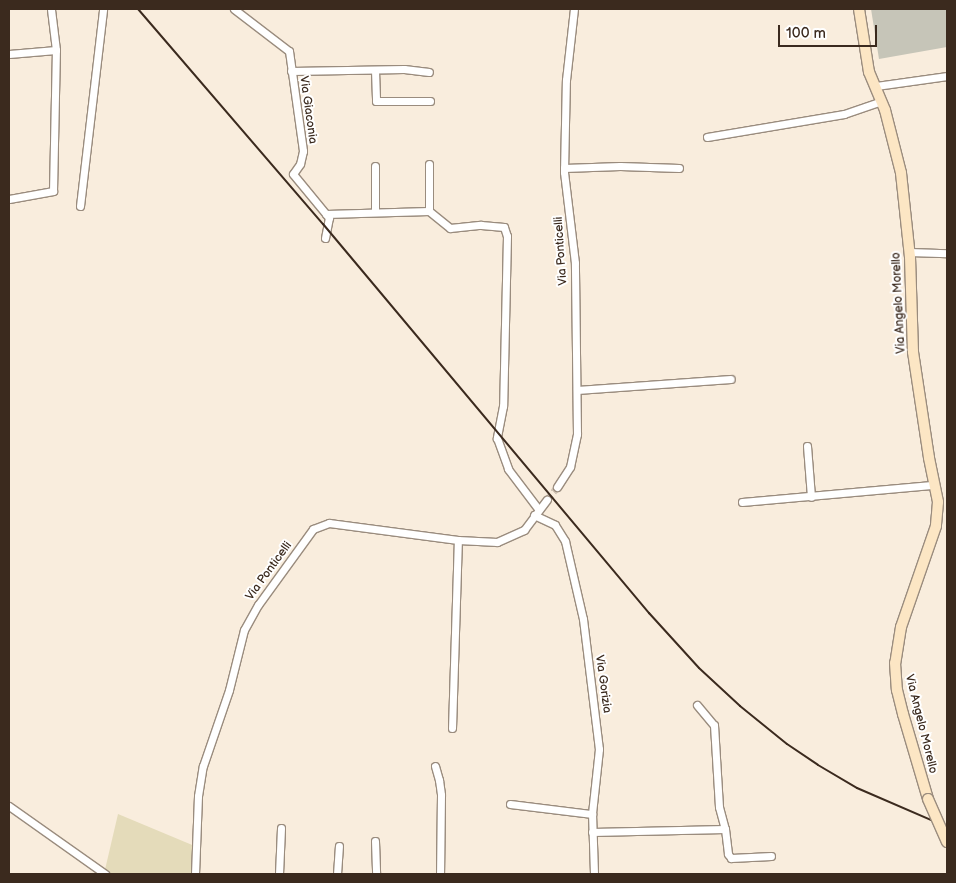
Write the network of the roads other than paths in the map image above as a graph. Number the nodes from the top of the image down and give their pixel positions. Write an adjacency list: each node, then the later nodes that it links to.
1 (52, 9): 6 (street)
2 (104, 9): 21 (street)
3 (234, 9): 9 (street, Via Giaconia)
4 (574, 9): 18 (street, Via Ponticelli)
5 (859, 9): 12 (street, Via Angelo Morello)
6 (56, 50): 7 (street); 20 (street)
7 (9, 54)
8 (376, 70): 9 (street); 10 (street); 13 (street)
9 (291, 71): 24 (street, Via Giaconia)
10 (429, 72)
11 (947, 76): 12 (street)
12 (876, 86): 14 (street, Via Angelo Morello)
13 (430, 100)
14 (882, 101): 15 (street); 26 (street, Via Angelo Morello)
15 (707, 137)
16 (429, 164): 22 (street)
17 (376, 166): 23 (street)
18 (564, 168): 19 (street); 29 (street, Via Ponticelli)
19 (679, 168)
20 (9, 199)
21 (80, 206)
22 (429, 211): 23 (street); 36 (street)
23 (375, 212): 24 (street)
24 (326, 214): 25 (street)
25 (325, 238)
26 (909, 252): 27 (street); 31 (street, Via Angelo Morello)
27 (947, 253)
28 (731, 379): 29 (street)
29 (577, 390): 32 (street, Via Ponticelli)
30 (806, 446): 33 (street)
31 (934, 485): 33 (street); 48 (street, Via Angelo Morello, bridge)
32 (557, 487)
33 (811, 497): 35 (street)
34 (547, 500): 36 (street, Via Ponticelli)
35 (742, 502)
36 (536, 512): 37 (street, Via Ponticelli); 43 (street, Via Gorizia)
37 (458, 540): 39 (street); 52 (street, Via Ponticelli)
38 (697, 705): 45 (street)
39 (452, 728)
40 (434, 766): 56 (street)
41 (510, 804): 43 (street)
42 (9, 806): 51 (street)
43 (592, 814): 46 (street, Via Gorizia)
44 (282, 828): 53 (street)
45 (725, 829): 46 (street); 50 (street)
46 (592, 832): 57 (street, Via Gorizia)
47 (374, 841): 55 (street)
48 (947, 842)
49 (339, 846): 54 (street)
50 (771, 856)
51 (105, 874)
52 (195, 874)
53 (278, 874)
54 (337, 874)
55 (376, 874)
56 (440, 874)
57 (594, 874)

